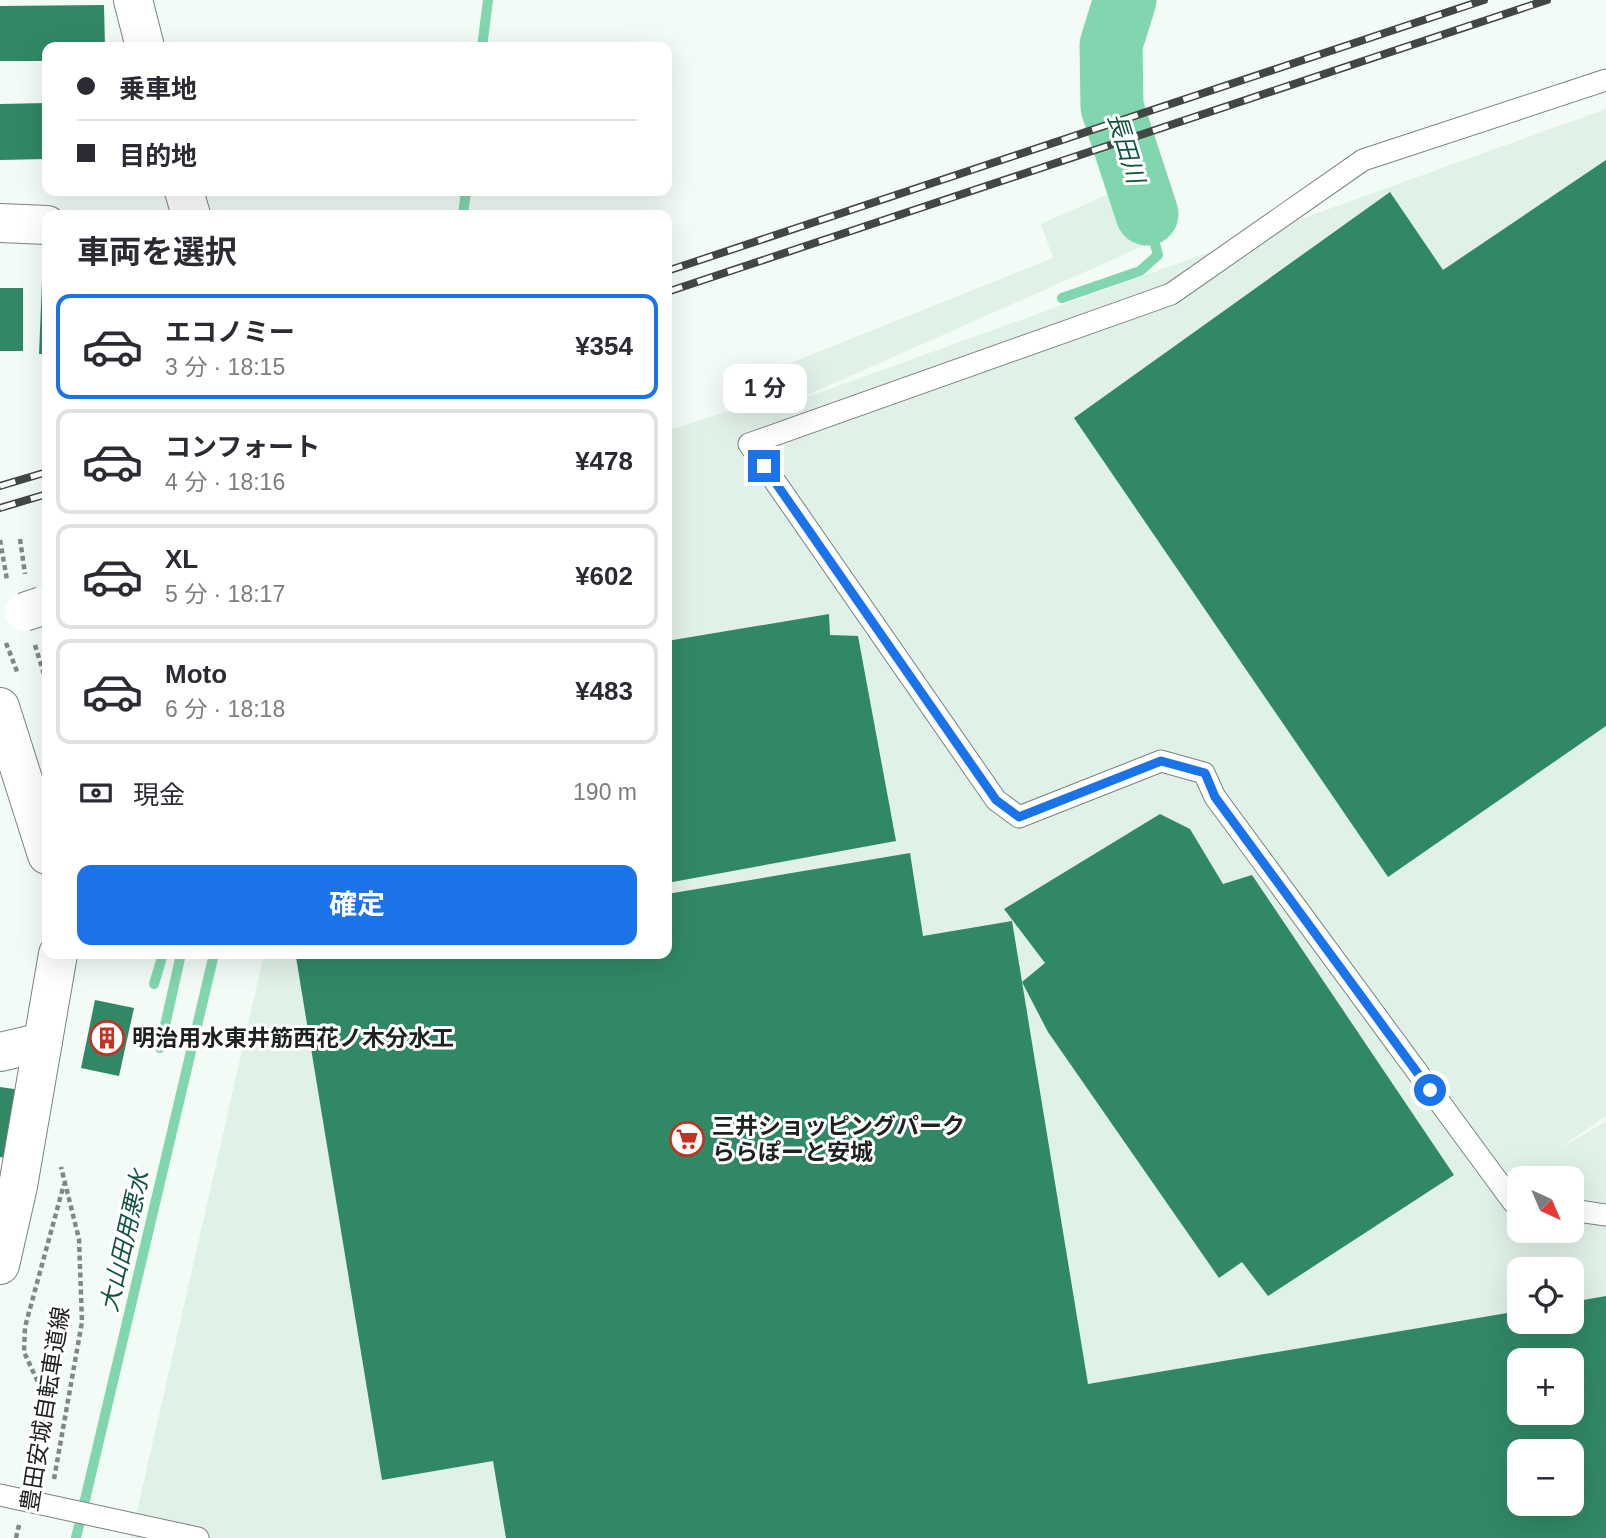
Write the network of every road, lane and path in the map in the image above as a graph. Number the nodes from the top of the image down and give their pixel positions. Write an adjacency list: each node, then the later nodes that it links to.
1 (133, 0): 2 (street)
2 (144, 42)
3 (1606, 80): 15 (lane)
4 (0, 223): 5 (street)
5 (42, 225)
6 (0, 540): 7 (path)
7 (24, 605)
8 (0, 707): 9 (street)
9 (42, 832)
10 (57, 959): 11 (street)
11 (43, 1042): 12 (street); 18 (street)
12 (0, 1052)
13 (62, 1157): 14 (path, 豊田安城自転車道線)
14 (64, 1182): 20 (path); 21 (path, 豊田安城自転車道線)
15 (1507, 1194)
16 (1584, 1212): 17 (lane)
17 (1606, 1215)
18 (0, 1265)
19 (0, 1494): 20 (lane)
20 (25, 1500): 21 (lane); 22 (path)
21 (58, 1507): 23 (lane)
22 (16, 1538)
23 (198, 1538)

